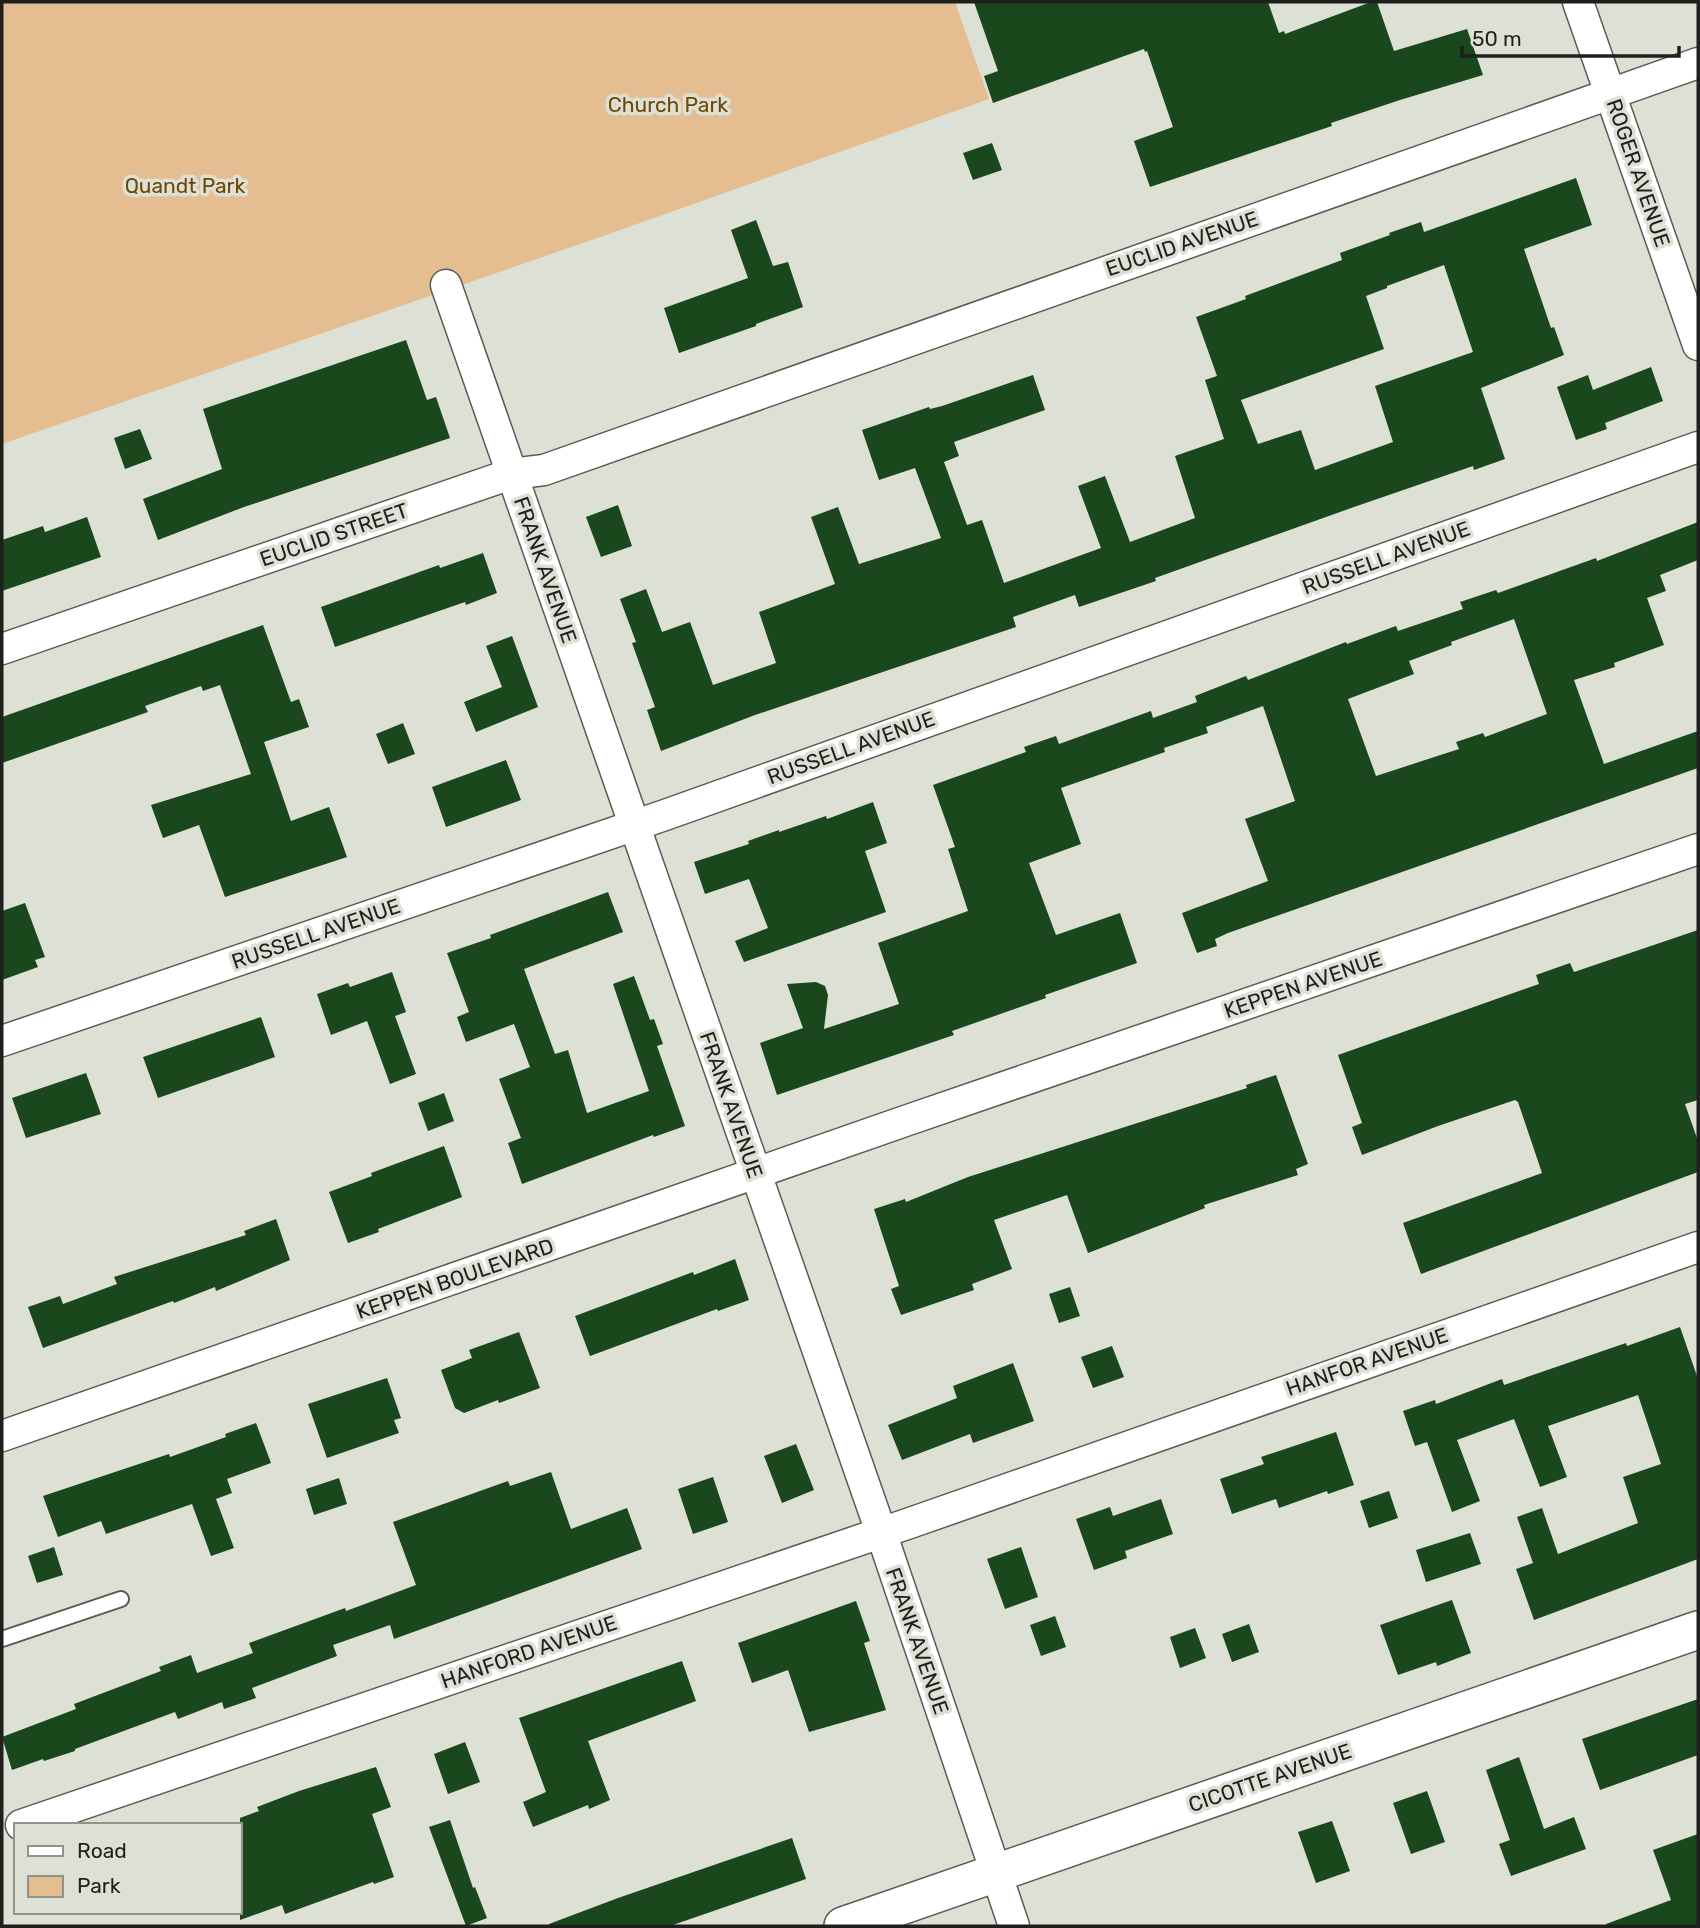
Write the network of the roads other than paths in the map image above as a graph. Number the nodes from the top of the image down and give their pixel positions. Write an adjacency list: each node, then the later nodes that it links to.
1 (1578, 2): 3 (street, ROGER AVENUE)
2 (1698, 63): 3 (street, EUCLID AVENUE)
3 (1610, 93): 5 (street, ROGER AVENUE); 6 (street, EUCLID AVENUE)
4 (443, 277): 8 (street, FRANK AVENUE)
5 (1698, 345)
6 (667, 426): 8 (street, EUCLID STREET)
7 (1698, 447): 10 (street, RUSSELL AVENUE)
8 (511, 474): 9 (street, EUCLID STREET); 10 (street, FRANK AVENUE)
9 (2, 649)
10 (634, 825): 12 (street, RUSSELL AVENUE); 14 (street, FRANK AVENUE)
11 (1698, 849): 13 (street, KEPPEN AVENUE)
12 (2, 1041)
13 (908, 1120): 14 (street, KEPPEN BOULEVARD)
14 (755, 1175): 16 (street, KEPPEN BOULEVARD); 18 (street, FRANK AVENUE)
15 (1698, 1247): 17 (street, HANFOR AVENUE)
16 (2, 1436)
17 (1037, 1477): 18 (street, HANFORD AVENUE)
18 (881, 1532): 22 (street, HANFORD AVENUE); 23 (street, FRANK AVENUE)
19 (121, 1599): 21 (lane)
20 (1698, 1630): 23 (street, CICOTTE AVENUE)
21 (2, 1639)
22 (27, 1823)
23 (995, 1874): 24 (street, CICOTTE AVENUE); 25 (street, FRANK AVENUE)
24 (843, 1926)
25 (1014, 1926)

